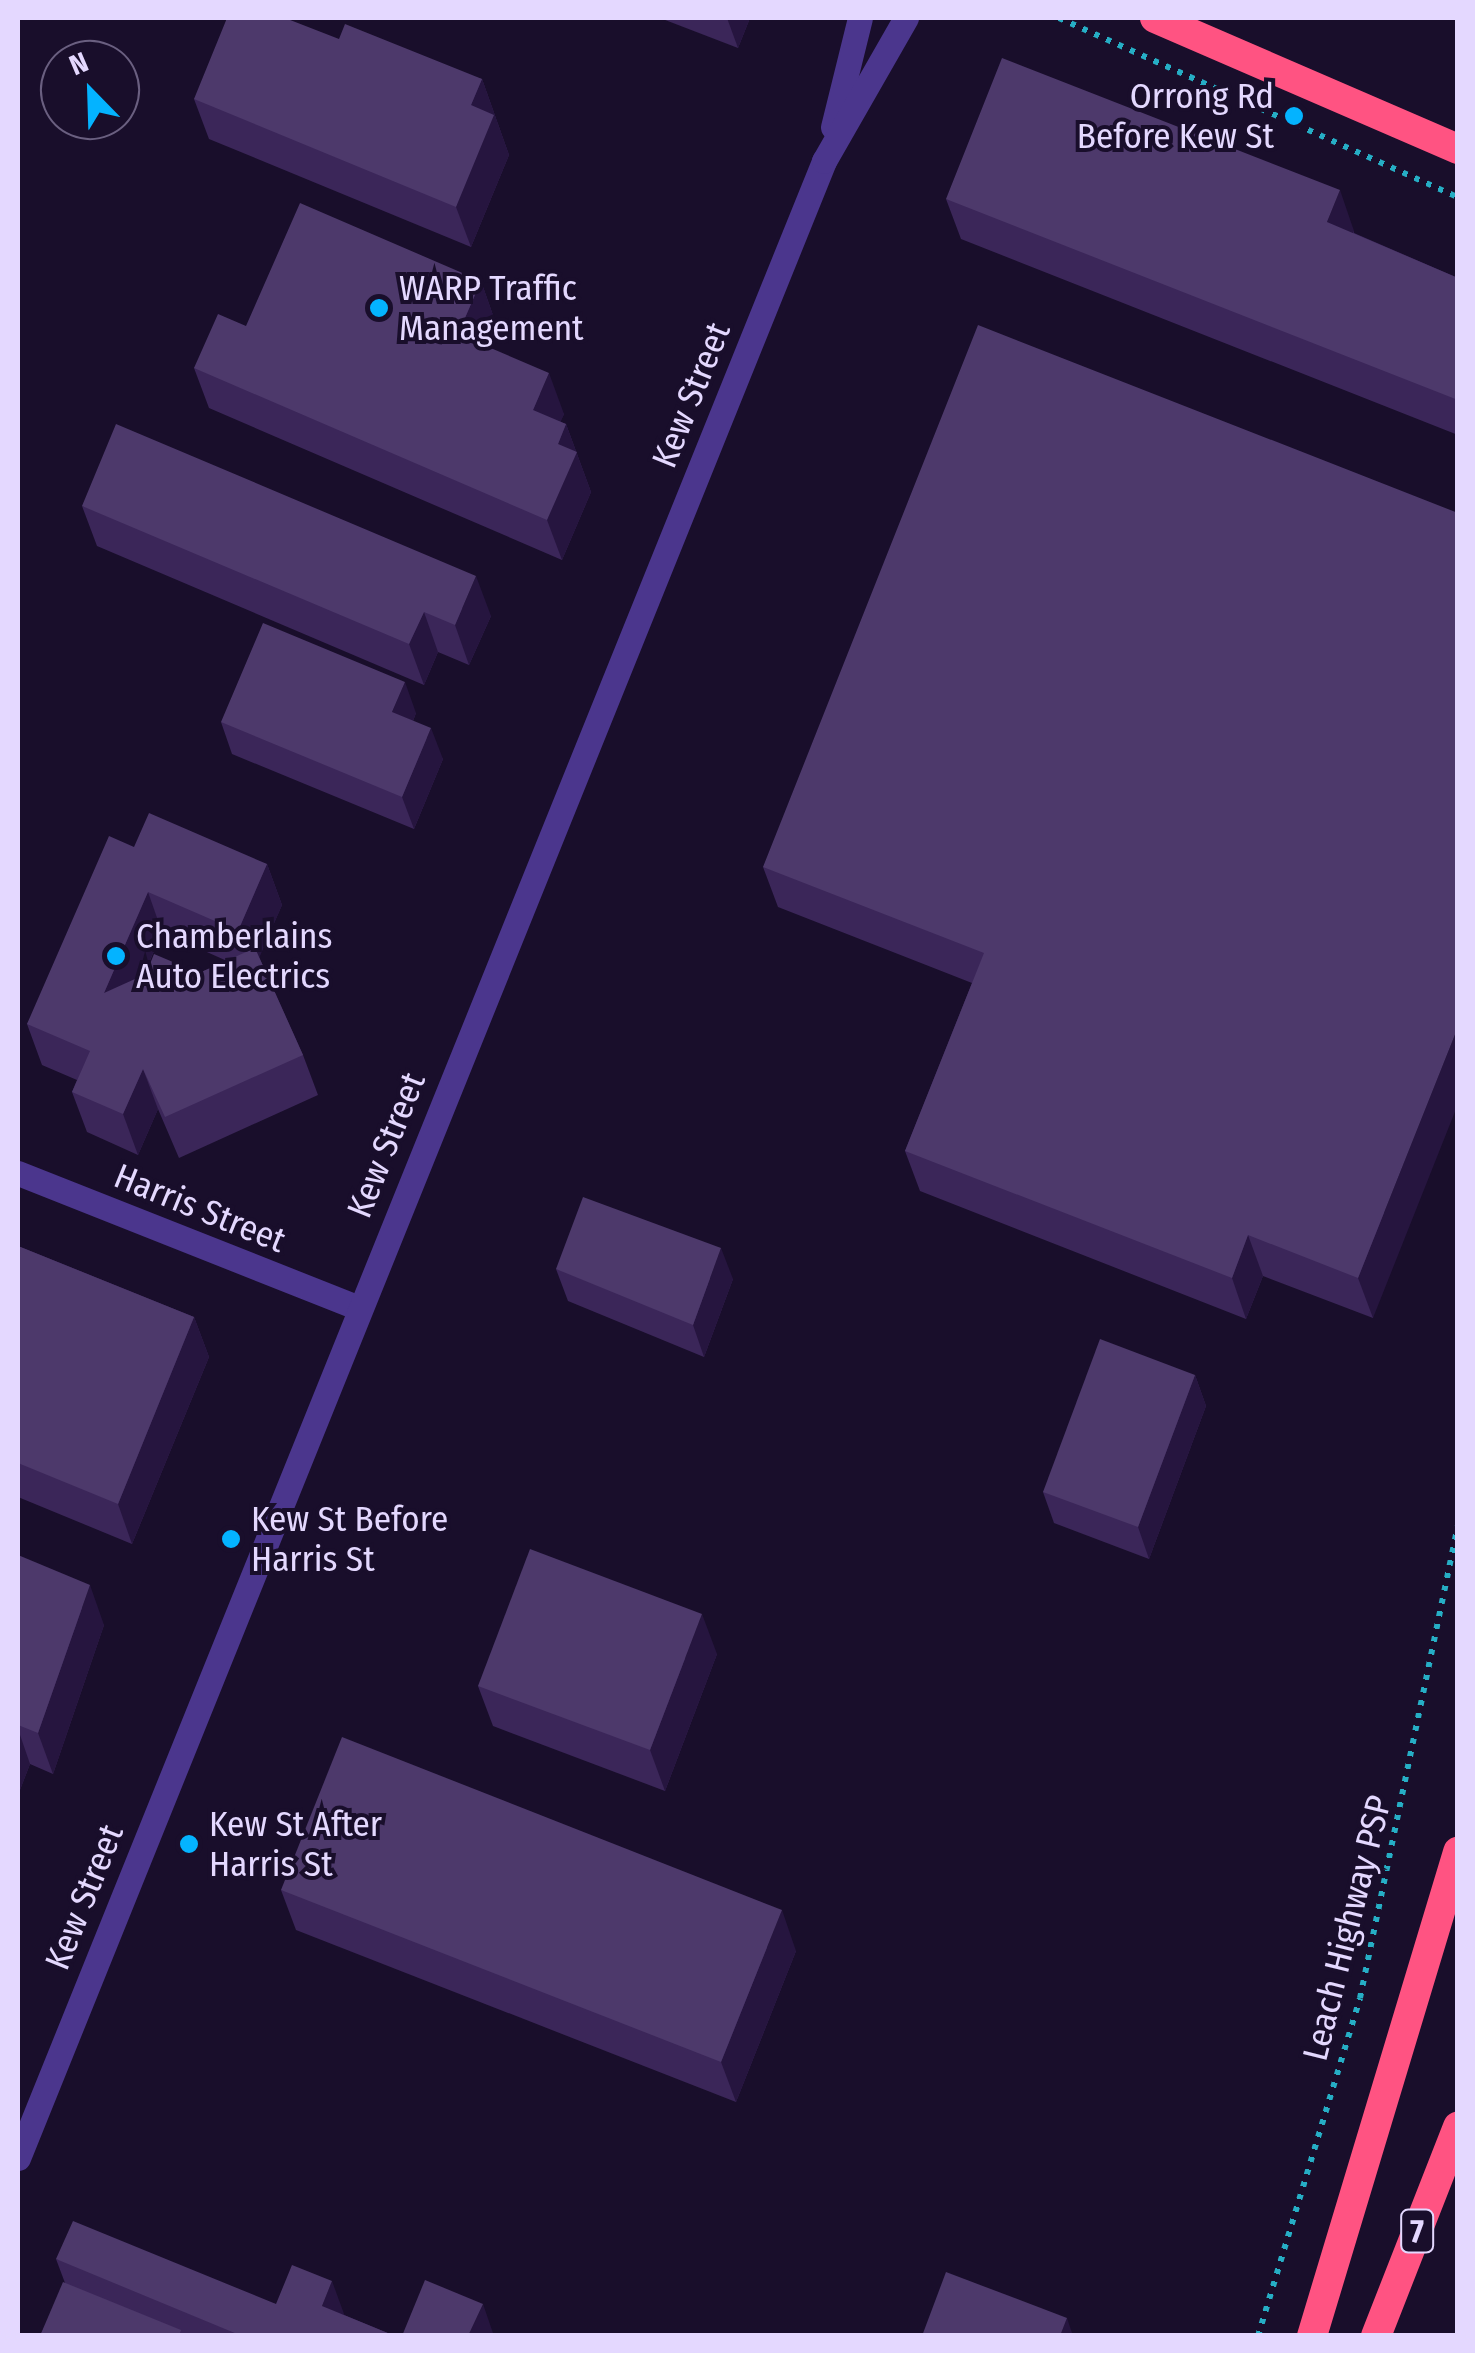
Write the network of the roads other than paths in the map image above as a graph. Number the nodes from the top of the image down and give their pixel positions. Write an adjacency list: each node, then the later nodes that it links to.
1 (860, 18): 5 (street, Kew Street)
2 (906, 18): 5 (street, Kew Street)
3 (1155, 18): 4 (highway)
4 (1458, 148)
5 (824, 161): 7 (street, Kew Street)
6 (18, 1172): 7 (street, Harris Street)
7 (357, 1308): 10 (street, Kew Street)
8 (1458, 1852): 11 (highway)
9 (1458, 2126): 12 (highway, 7)
10 (18, 2158)
11 (1312, 2336)
12 (1376, 2336)

